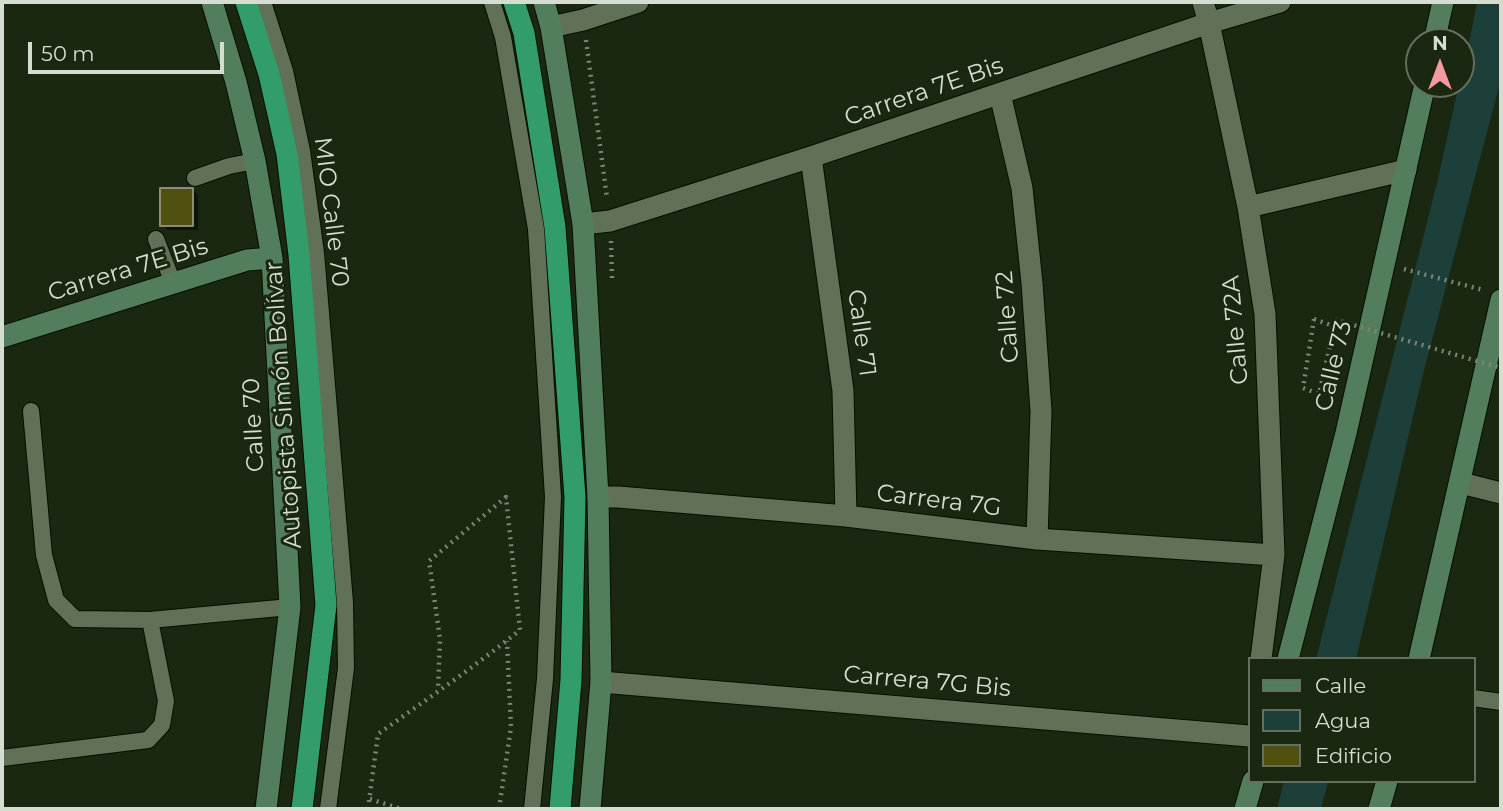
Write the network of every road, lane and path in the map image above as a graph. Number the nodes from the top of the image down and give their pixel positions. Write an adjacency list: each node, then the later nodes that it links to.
1 (212, 2): 17 (street, Calle 70)
2 (246, 2): 54 (highway, Autopista Simón Bolívar)
3 (263, 2): 55 (lane, MIO Calle 70)
4 (492, 2): 59 (lane)
5 (514, 2): 60 (highway)
6 (544, 2): 12 (street)
7 (638, 2): 12 (street)
8 (1203, 2): 11 (street, Calle 72A)
9 (1280, 2): 11 (street, Carrera 7E Bis)
10 (1443, 2): 13 (street)
11 (1209, 23): 14 (street, Carrera 7E Bis); 20 (street, Calle 72A)
12 (551, 27): 21 (street)
13 (1437, 28)
14 (1000, 94): 16 (street, Carrera 7E Bis); 36 (street, Calle 72)
15 (1422, 98): 18 (street, Calle 73)
16 (811, 157): 21 (street, Carrera 7E Bis); 35 (street, Calle 71)
17 (255, 161): 19 (lane); 23 (street, Calle 70)
18 (1406, 170): 20 (street); 42 (street, Calle 73)
19 (195, 178)
20 (1248, 207): 37 (street, Calle 72A)
21 (583, 224): 34 (street)
22 (156, 239): 26 (lane)
23 (272, 258): 26 (street, Carrera 7E Bis); 38 (street, Calle 70)
24 (1408, 270): 25 (path)
25 (1455, 282)
26 (173, 283): 29 (street, Carrera 7E Bis)
27 (1501, 300): 32 (street)
28 (1351, 333): 30 (path, bridge)
29 (2, 337)
30 (1501, 368)
31 (31, 411): 39 (lane)
32 (1461, 483): 33 (street); 43 (street)
33 (1501, 493)
34 (598, 497): 35 (street, Carrera 7G); 44 (street)
35 (846, 516): 36 (street, Carrera 7G)
36 (1037, 539): 37 (street, Carrera 7G)
37 (1274, 555): 41 (street, Calle 72A)
38 (289, 607): 39 (lane); 53 (street, Calle 70)
39 (150, 620): 49 (lane)
40 (508, 640): 45 (path); 45 (path); 58 (path)
41 (1261, 657)
42 (1289, 657)
43 (1419, 657)
44 (601, 682): 48 (street, Carrera 7G Bis); 61 (street)
45 (438, 691): 52 (path)
46 (1475, 698): 47 (lane)
47 (1501, 702)
48 (1248, 731)
49 (2, 758)
50 (1252, 783): 62 (street)
51 (1386, 783): 63 (street)
52 (370, 799): 56 (path); 57 (path)
53 (266, 809)
54 (302, 809)
55 (328, 809)
56 (368, 809)
57 (401, 809)
58 (499, 809)
59 (532, 809)
60 (560, 809)
61 (590, 809)
62 (1245, 809)
63 (1379, 809)

